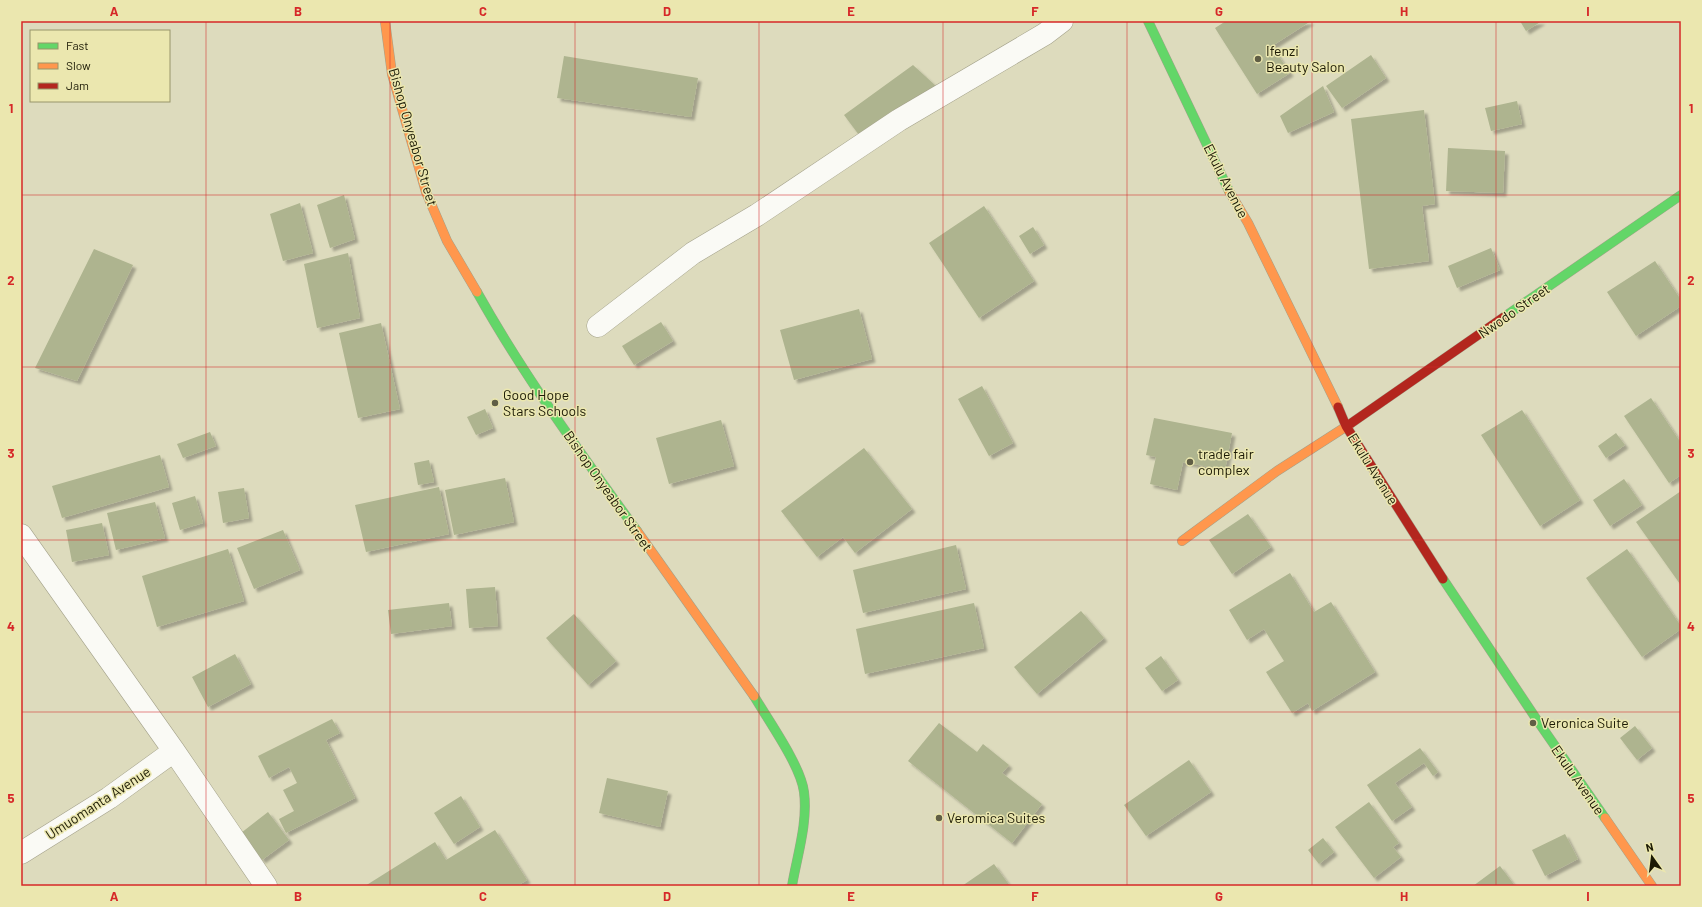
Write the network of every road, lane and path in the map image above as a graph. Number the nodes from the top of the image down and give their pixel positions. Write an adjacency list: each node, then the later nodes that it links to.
1 (385, 21): 12 (street, Bishop Onyeabor Street)
2 (1062, 21): 5 (street)
3 (1148, 21): 6 (street, Ekulu Avenue)
4 (1681, 195): 6 (street, Nwodo Street)
5 (598, 326)
6 (1346, 426): 8 (street, Nwodo Street); 13 (street, Ekulu Avenue)
7 (21, 535): 9 (street)
8 (1182, 541)
9 (174, 751): 10 (street, Umuomanta Avenue); 11 (street)
10 (21, 853)
11 (266, 886)
12 (792, 886)
13 (1652, 886)

